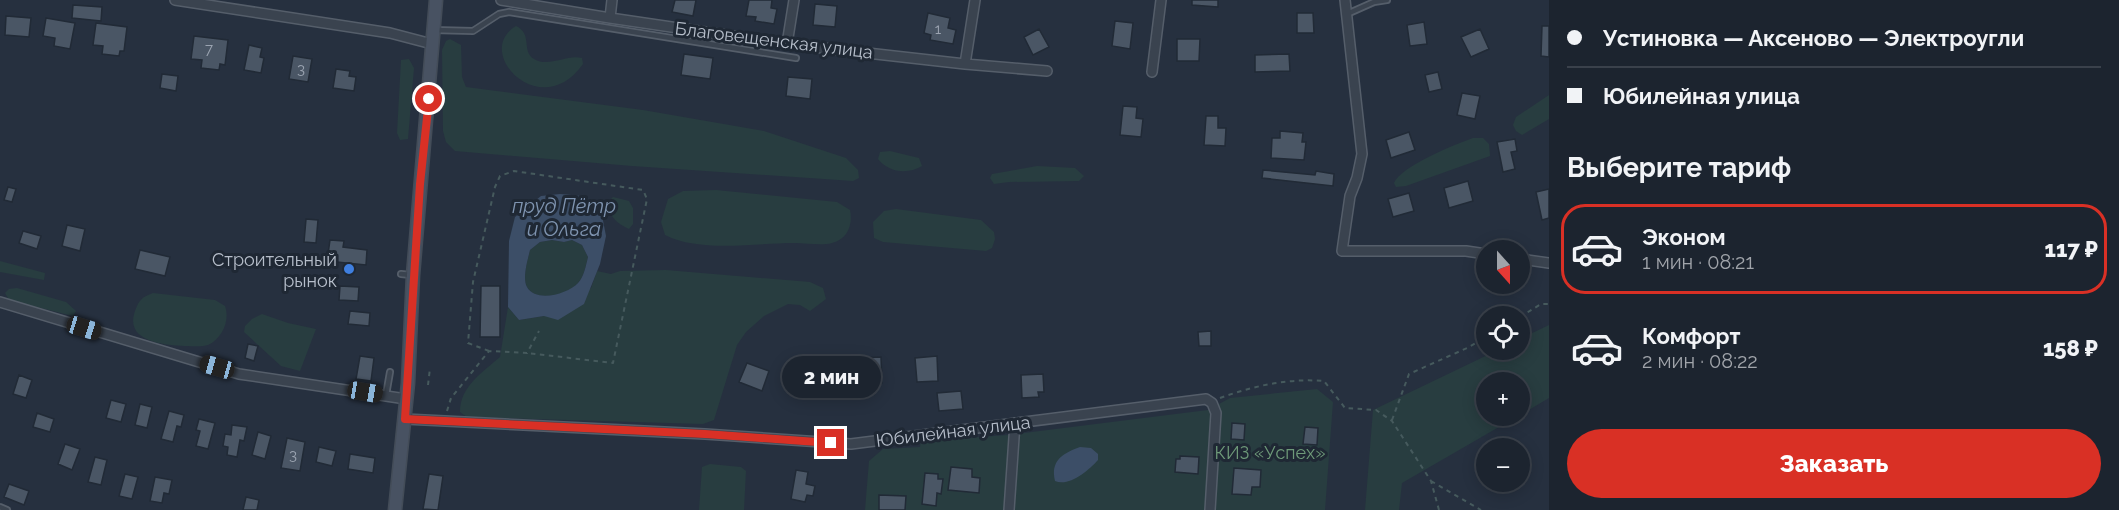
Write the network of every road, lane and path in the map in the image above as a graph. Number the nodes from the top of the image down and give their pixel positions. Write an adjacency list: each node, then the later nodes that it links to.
1 (175, 0): 13 (street)
2 (436, 0): 12 (main road)
3 (501, 0): 11 (street, Благовещенская улица)
4 (612, 0): 11 (street)
5 (794, 0): 14 (street)
6 (975, 0): 16 (street)
7 (1161, 0): 18 (street)
8 (1345, 0): 10 (street)
9 (1387, 0): 10 (lane)
10 (1347, 14): 19 (street)
11 (609, 18): 14 (street, Благовещенская улица)
12 (433, 30): 13 (main road); 15 (lane)
13 (432, 44): 33 (main road)
14 (787, 44): 16 (street, Благовещенская улица)
15 (796, 58)
16 (965, 64): 17 (street, Благовещенская улица)
17 (1047, 71)
18 (1152, 72)
19 (1476, 252)
20 (1530, 260): 21 (street)
21 (1549, 263)
22 (0, 302): 32 (street)
23 (1549, 304): 24 (path)
24 (1530, 311)
25 (539, 331): 28 (path)
26 (1476, 343): 37 (path)
27 (489, 351): 28 (path); 28 (path); 36 (path)
28 (527, 354)
29 (430, 368): 31 (path)
30 (390, 372): 32 (lane)
31 (428, 385)
32 (386, 395): 33 (street)
33 (406, 399): 35 (main road)
34 (1212, 403): 37 (path); 38 (street, Юбилейная улица); 44 (street)
35 (405, 419): 36 (street, Юбилейная улица); 40 (main road)
36 (444, 420): 38 (street, Юбилейная улица)
37 (1392, 421): 39 (path)
38 (1015, 423): 43 (street)
39 (1431, 481): 45 (path); 46 (path)
40 (400, 505)
41 (0, 507): 42 (lane)
42 (7, 510)
43 (1009, 510)
44 (1210, 510)
45 (1439, 510)
46 (1481, 510)

